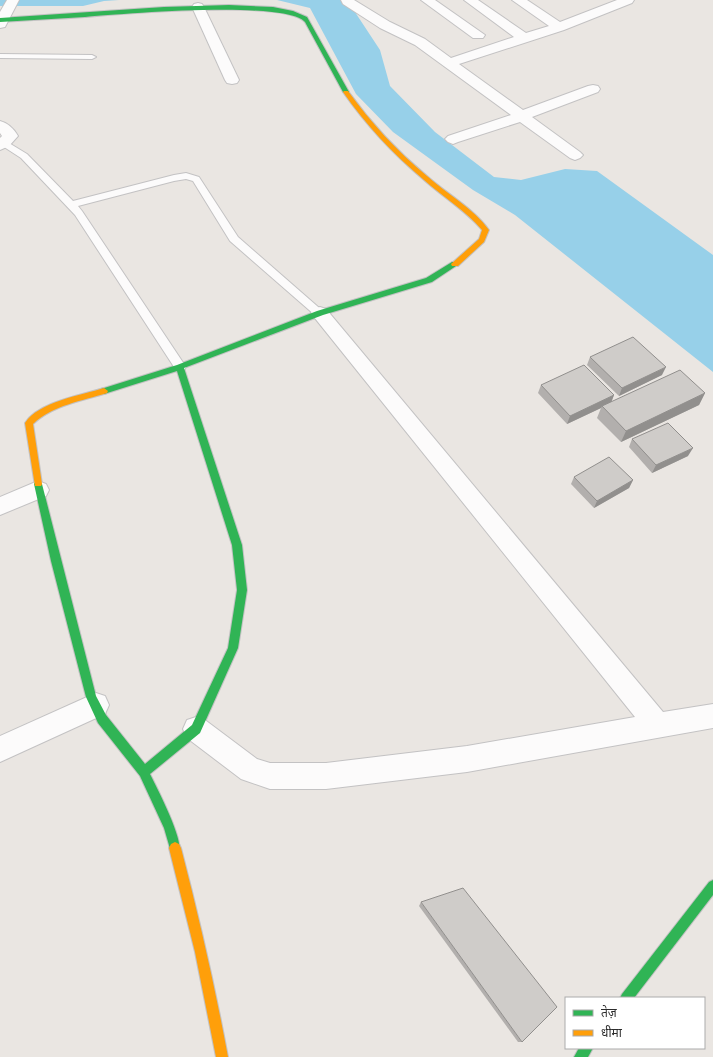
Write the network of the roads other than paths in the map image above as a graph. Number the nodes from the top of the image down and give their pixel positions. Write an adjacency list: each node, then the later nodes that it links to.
1 (13, 0): 10 (street)
2 (347, 0): 16 (street)
3 (427, 0): 12 (street)
4 (470, 0): 13 (street)
5 (518, 0): 11 (street)
6 (628, 0): 9 (street)
7 (585, 4): 9 (street)
8 (198, 7): 10 (street); 17 (street); 25 (street)
9 (598, 12): 11 (street)
10 (2, 20)
11 (559, 27): 13 (street)
12 (478, 36)
13 (524, 38): 16 (street)
14 (0, 56): 15 (lane)
15 (92, 57)
16 (449, 63): 19 (street)
17 (232, 80)
18 (593, 88): 19 (street)
19 (522, 116): 21 (street); 23 (street)
20 (0, 125): 22 (street)
21 (453, 139)
22 (2, 144): 24 (lane)
23 (575, 154)
24 (70, 205): 25 (lane); 26 (lane)
25 (320, 313): 26 (street); 31 (street)
26 (180, 367): 27 (street); 32 (street)
27 (38, 490): 28 (street); 29 (street)
28 (0, 506)
29 (96, 705): 33 (street); 34 (street)
30 (713, 716): 31 (street)
31 (658, 726): 32 (street)
32 (196, 730): 34 (street)
33 (0, 749)
34 (144, 772): 38 (street)
35 (713, 886): 36 (street)
36 (627, 997)
37 (586, 1049): 39 (street)
38 (222, 1057)
39 (580, 1057)

